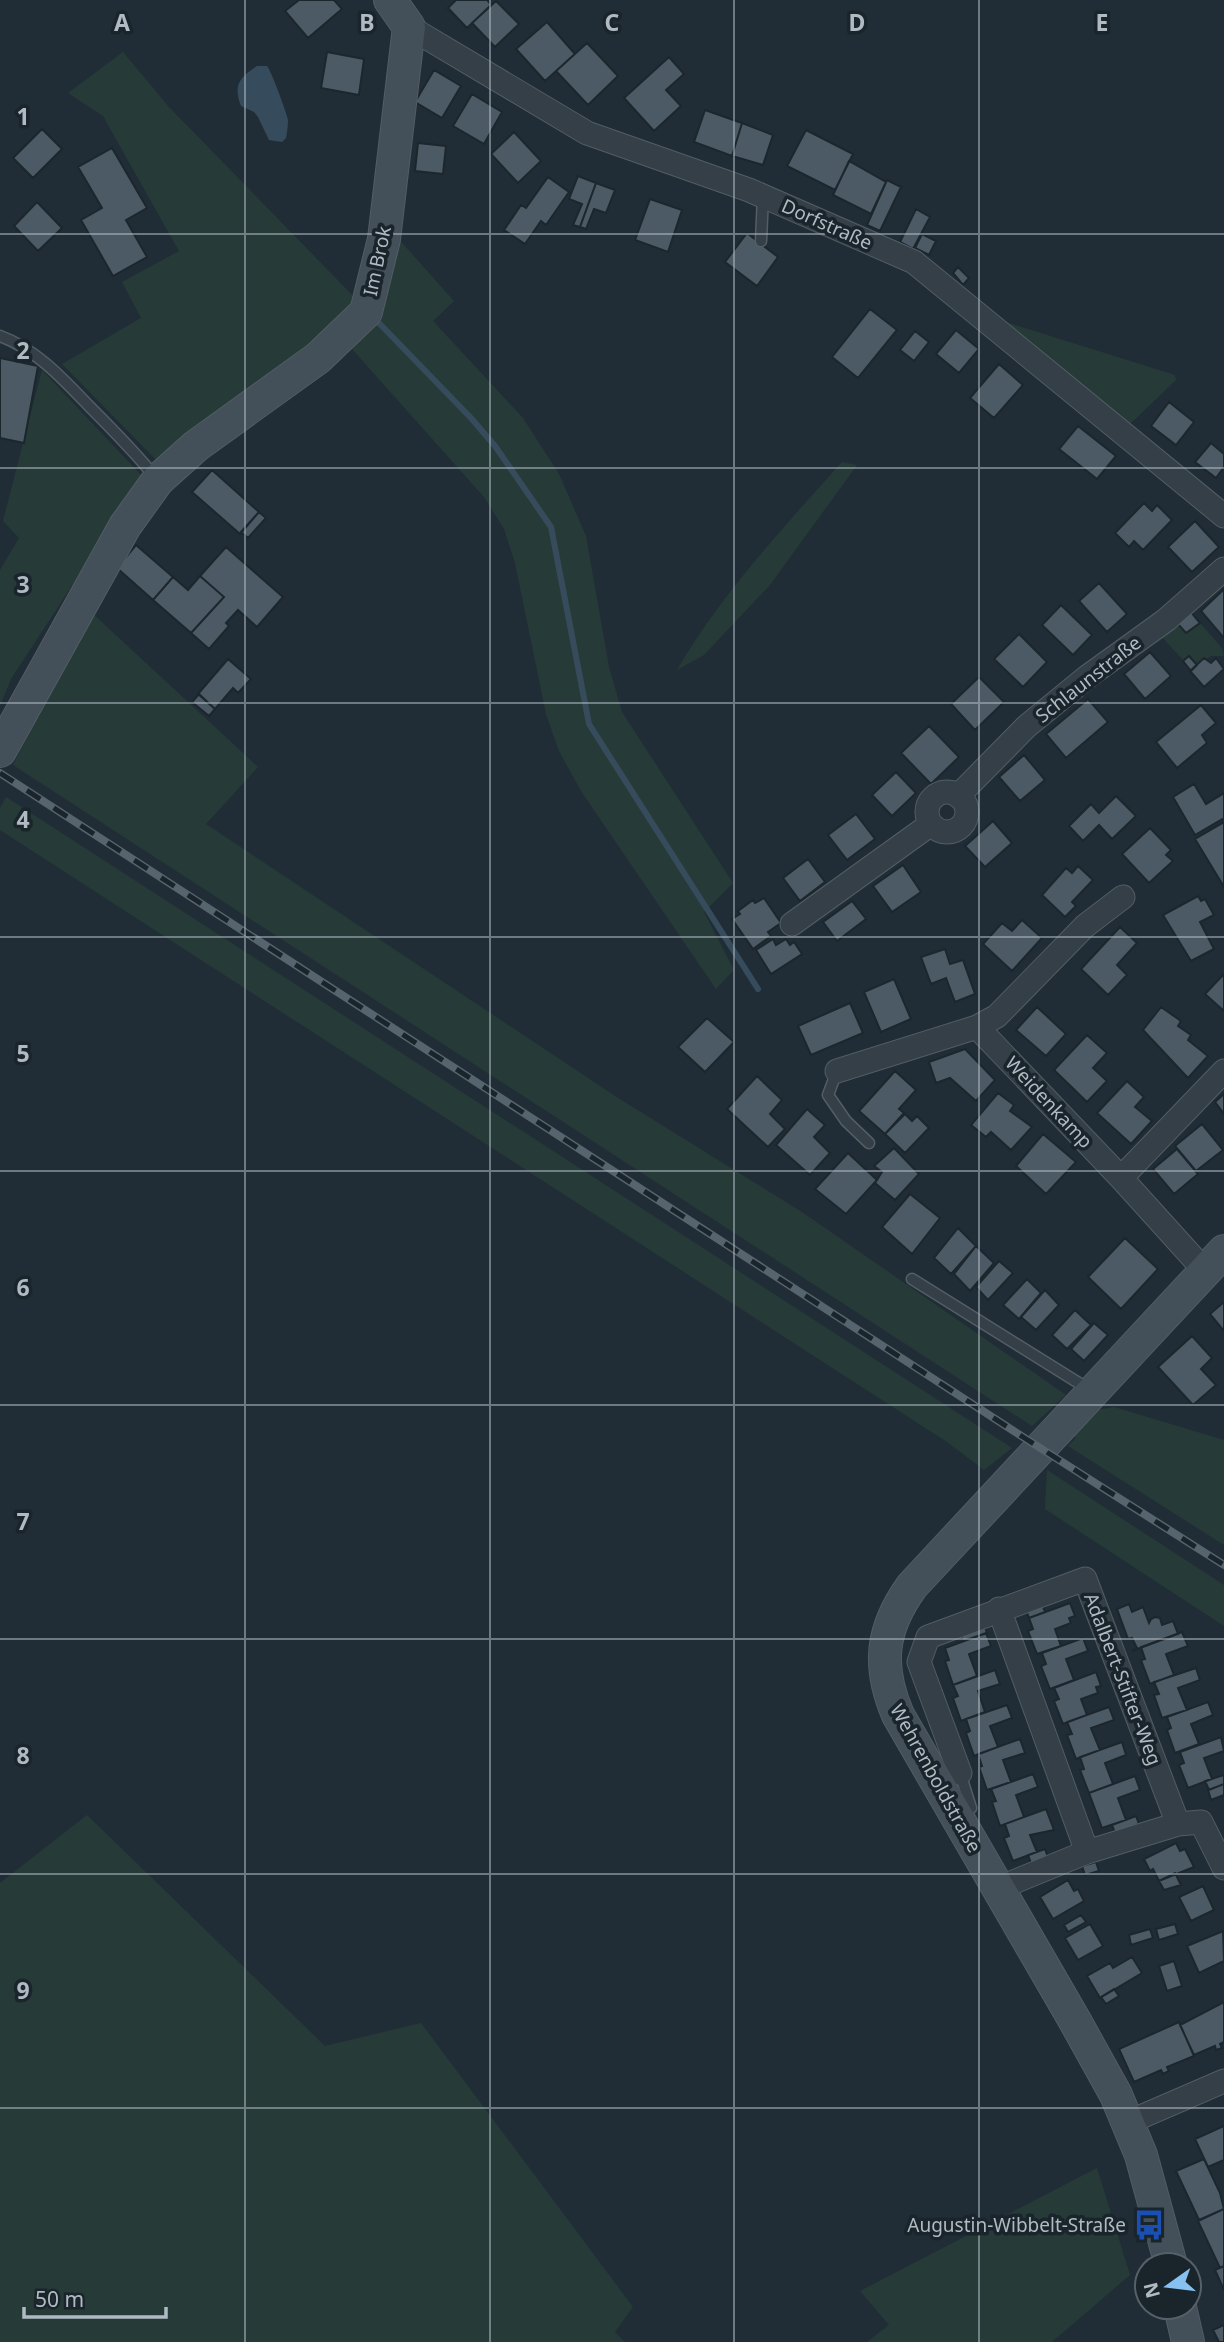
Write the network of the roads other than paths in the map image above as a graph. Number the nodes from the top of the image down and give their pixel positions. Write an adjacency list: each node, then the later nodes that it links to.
1 (390, 0): 2 (street, Dorfstraße)
2 (409, 27): 3 (street, Dorfstraße); 6 (street, Im Brok)
3 (763, 196): 4 (lane); 7 (street, Dorfstraße)
4 (761, 241)
5 (0, 335): 6 (lane)
6 (158, 480): 9 (street, Im Brok)
7 (1224, 516)
8 (1224, 569): 11 (street, Schlaunstraße)
9 (0, 751)
10 (1123, 897): 12 (street)
11 (792, 925)
12 (977, 1027): 13 (street); 16 (street, Weidenkamp)
13 (837, 1071): 15 (lane)
14 (1224, 1071): 16 (street)
15 (869, 1143)
16 (1121, 1178): 17 (street, Weidenkamp)
17 (1215, 1261): 19 (street, Wehrenboldstraße)
18 (912, 1279): 19 (lane)
19 (1092, 1391): 22 (street, Wehrenboldstraße)
20 (999, 1609): 21 (street, Adalbert-Stifter-Weg); 23 (street, Adalbert-Stifter-Weg); 24 (street)
21 (960, 1773): 22 (lane)
22 (958, 1819): 26 (street, Wehrenboldstraße)
23 (1178, 1824): 24 (street); 25 (street)
24 (1087, 1853): 26 (street)
25 (1224, 1868)
26 (999, 1888): 28 (street, Wehrenboldstraße)
27 (1224, 2081): 28 (street)
28 (1129, 2122): 29 (street, Wehrenboldstraße)
29 (1168, 2251)
30 (1183, 2321): 31 (street)
31 (1188, 2342)

